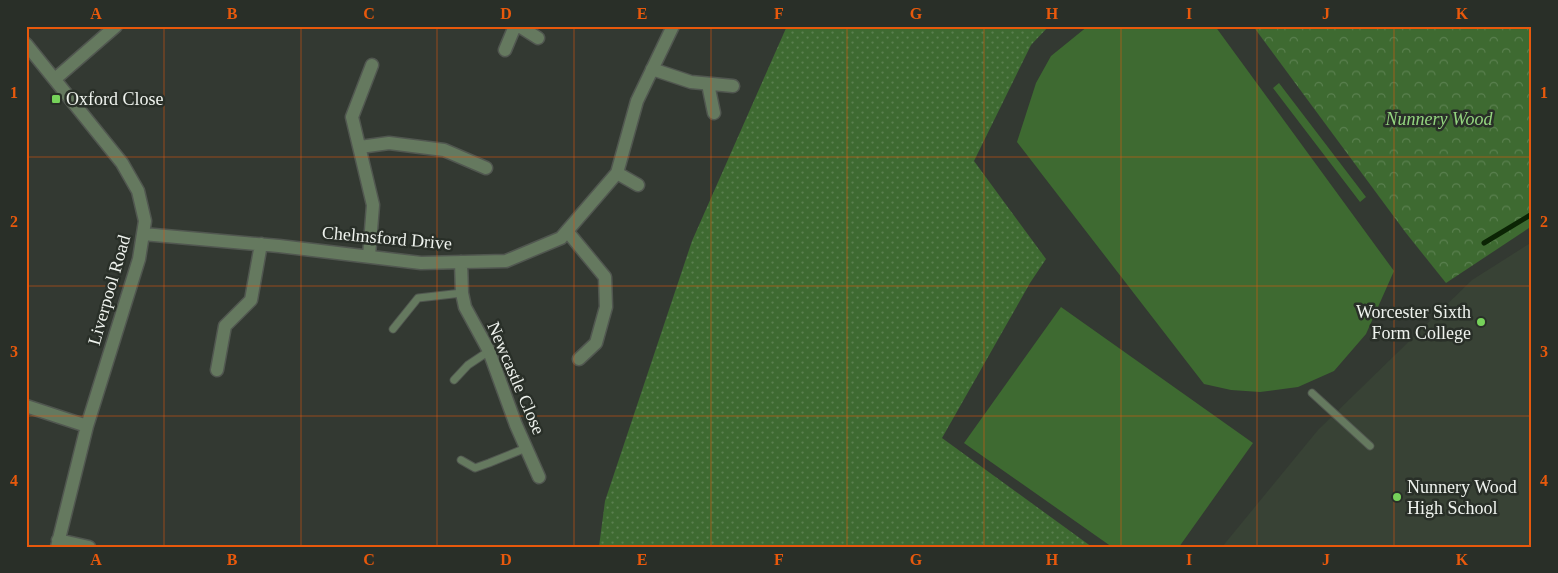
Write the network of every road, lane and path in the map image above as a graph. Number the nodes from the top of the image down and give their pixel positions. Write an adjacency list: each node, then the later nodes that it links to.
1 (116, 26): 9 (street)
2 (517, 26): 4 (street); 6 (street)
3 (673, 26): 8 (street, Chelmsford Drive)
4 (538, 38)
5 (27, 46): 9 (street, Liverpool Road)
6 (505, 50)
7 (372, 65): 13 (street)
8 (652, 69): 10 (street); 15 (street, Chelmsford Drive)
9 (55, 79): 18 (street, Liverpool Road)
10 (708, 84): 11 (street); 12 (street)
11 (733, 86)
12 (714, 113)
13 (360, 147): 14 (street); 20 (street)
14 (486, 168)
15 (617, 173): 16 (street); 17 (street, Chelmsford Drive)
16 (638, 185)
17 (567, 231): 21 (street, Chelmsford Drive); 25 (street)
18 (143, 234): 19 (street, Chelmsford Drive); 30 (street, Liverpool Road)
19 (261, 244): 20 (street, Chelmsford Drive); 26 (street)
20 (368, 256): 21 (street, Chelmsford Drive)
21 (461, 262): 22 (street, Newcastle Close)
22 (462, 292): 23 (lane); 24 (street, Newcastle Close)
23 (393, 329)
24 (489, 351): 27 (lane); 32 (street, Newcastle Close)
25 (579, 359)
26 (217, 370)
27 (454, 380)
28 (1312, 393): 31 (lane)
29 (26, 406): 30 (street)
30 (87, 426): 35 (street, Liverpool Road)
31 (1370, 446)
32 (526, 448): 33 (lane); 34 (street, Newcastle Close)
33 (461, 460)
34 (539, 477)
35 (58, 543): 36 (street)
36 (89, 547)

